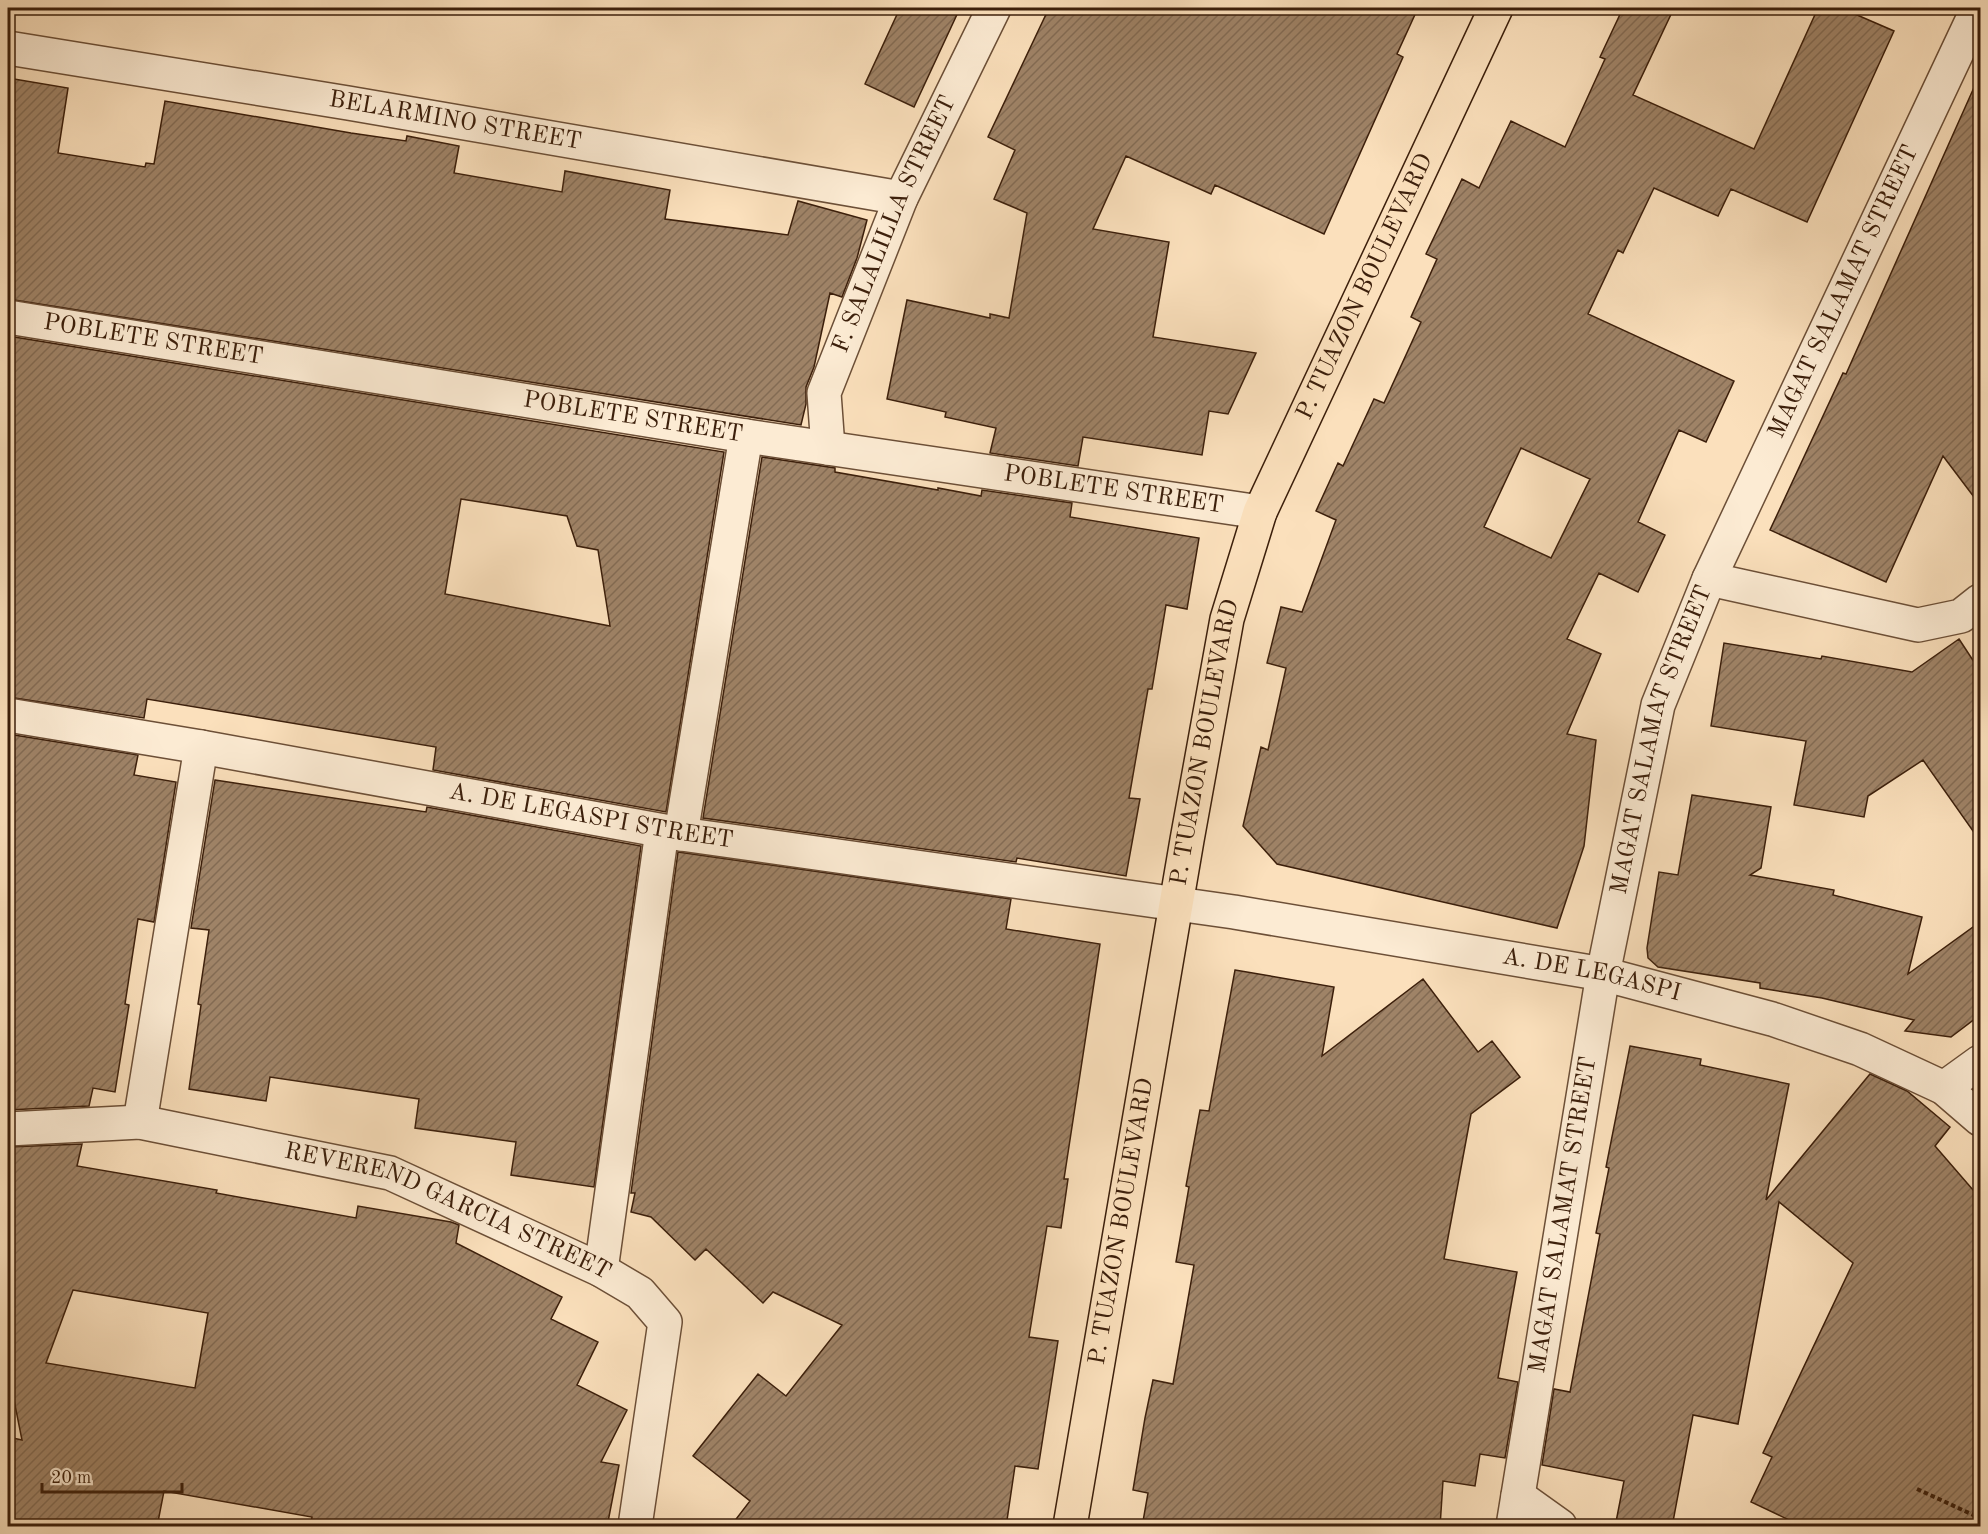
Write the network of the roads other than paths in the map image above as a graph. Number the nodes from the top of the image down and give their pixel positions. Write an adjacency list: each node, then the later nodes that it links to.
1 (994, 8): 5 (street, F. SALALILLA STREET)
2 (1496, 8): 9 (main road, P. TUAZON BOULEVARD)
3 (1978, 8): 10 (street, MAGAT SALAMAT STREET)
4 (8, 48): 5 (street, BELARMINO STREET)
5 (901, 198): 8 (street, F. SALALILLA STREET)
6 (8, 317): 7 (street, POBLETE STREET)
7 (746, 436): 8 (street, POBLETE STREET); 14 (street)
8 (828, 448): 9 (street, POBLETE STREET)
9 (1260, 512): 15 (main road, P. TUAZON BOULEVARD)
10 (1708, 579): 11 (street); 16 (street, MAGAT SALAMAT STREET)
11 (1980, 601)
12 (8, 715): 13 (street, A. DE LEGASPI STREET)
13 (201, 747): 14 (street, A. DE LEGASPI STREET); 20 (street)
14 (671, 832): 15 (street, A. DE LEGASPI STREET); 22 (street)
15 (1177, 904): 16 (street, A. DE LEGASPI); 25 (main road, P. TUAZON BOULEVARD)
16 (1603, 974): 18 (street, A. DE LEGASPI); 23 (street, MAGAT SALAMAT STREET)
17 (1980, 1062): 18 (street)
18 (1944, 1089): 19 (street, A. DE LEGASPI)
19 (1980, 1119)
20 (140, 1122): 21 (street, REVEREND GARCIA STREET); 22 (street, REVEREND GARCIA STREET)
21 (8, 1129)
22 (601, 1270): 24 (street, REVEREND GARCIA STREET)
23 (1516, 1511): 26 (street)
24 (635, 1527)
25 (1070, 1527)
26 (1560, 1527)

